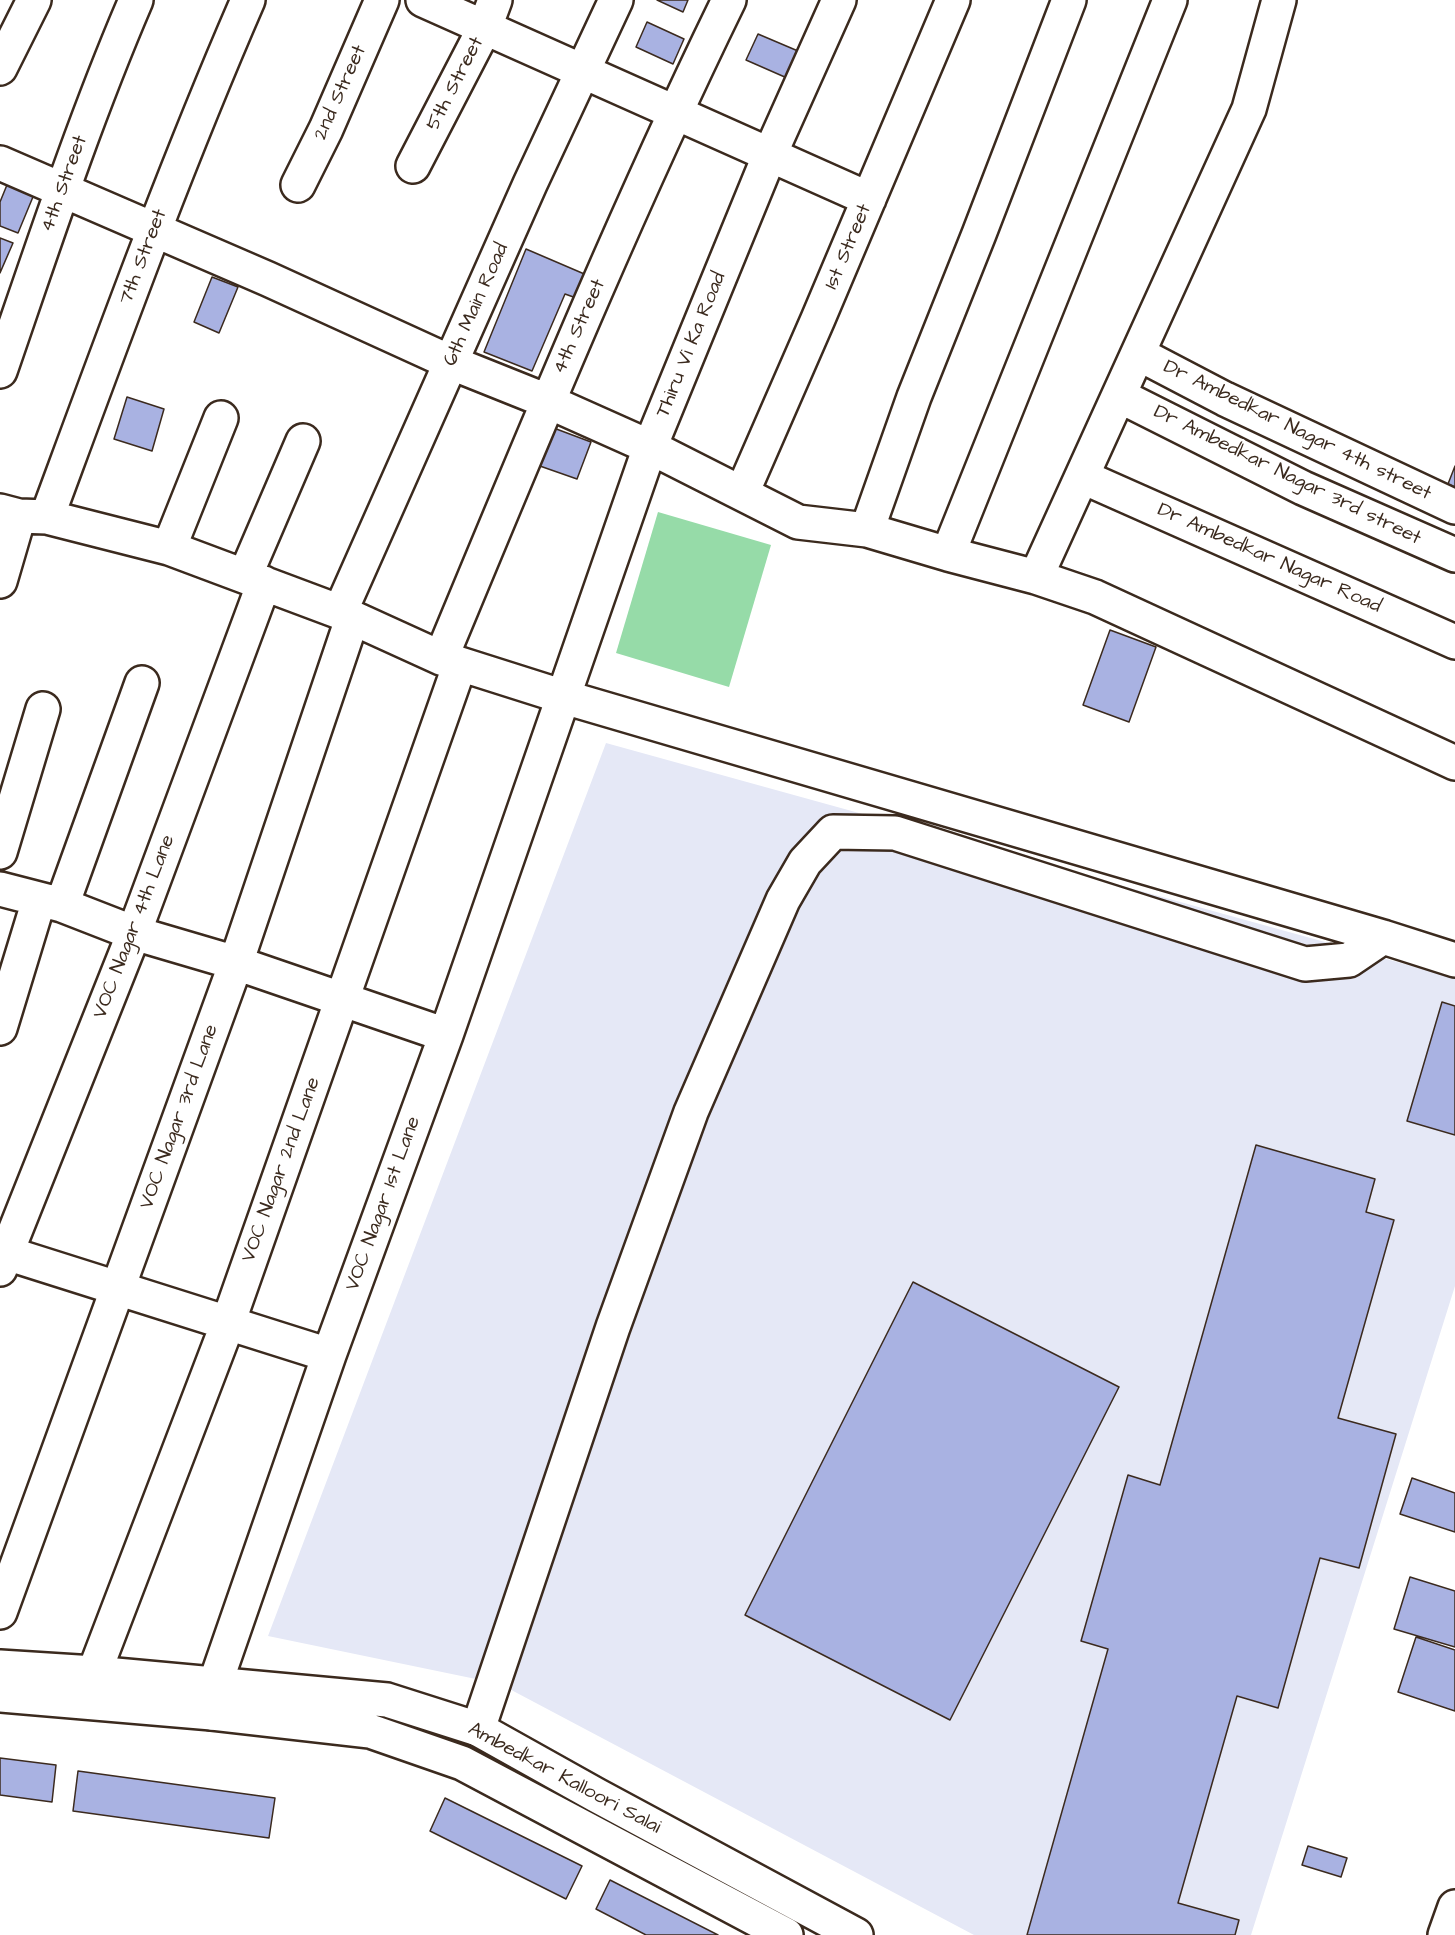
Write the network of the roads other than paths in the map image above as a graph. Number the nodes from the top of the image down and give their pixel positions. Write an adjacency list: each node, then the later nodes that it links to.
1 (34, 0): 14 (street)
2 (136, 0): 21 (street, 4th Street)
3 (248, 0): 23 (street, 7th Street)
4 (382, 0): 20 (street, 2nd Street)
5 (423, 0): 13 (street)
6 (616, 0): 15 (street, 6th Main Road)
7 (729, 0): 16 (street, 4th Street)
8 (839, 0): 17 (street, Thiru Vi Ka Road)
9 (953, 0): 22 (street, 1st Street)
10 (1069, 0): 36 (street)
11 (1170, 0): 38 (street)
12 (1279, 0): 24 (street)
13 (490, 13): 15 (street); 19 (street, 5th Street)
14 (0, 68)
15 (583, 72): 16 (street); 25 (street, 6th Main Road)
16 (675, 111): 17 (street); 28 (street, 4th Street)
17 (770, 154): 22 (street); 31 (street, Thiru Vi Ka Road)
18 (0, 163): 21 (street)
19 (413, 166)
20 (298, 185)
21 (62, 190): 23 (street); 26 (street, 4th Street)
22 (869, 199): 33 (street, 1st Street)
23 (153, 231): 25 (street); 35 (street, 7th Street)
24 (1139, 354): 27 (street); 34 (street, Dr Ambedkar Nagar 4th street)
25 (452, 363): 28 (street); 43 (street, 6th Main Road)
26 (0, 371)
27 (1120, 396): 32 (street); 39 (street, Dr Ambedkar Nagar 3rd street)
28 (548, 401): 31 (street); 45 (street, 4th Street)
29 (221, 418): 37 (street)
30 (303, 441): 41 (street, VOC Nagar 4th Lane)
31 (650, 447): 33 (street); 47 (street, Thiru Vi Ka Road)
32 (1083, 477): 40 (street); 44 (street, Dr Ambedkar Nagar Road)
33 (742, 493): 36 (street)
34 (1455, 507)
35 (22, 515): 37 (street); 42 (street, 7th Street)
36 (867, 530): 38 (street)
37 (169, 548): 41 (street)
38 (948, 554): 40 (street)
39 (1455, 555)
40 (1036, 577): 49 (street)
41 (255, 579): 43 (street); 53 (street, VOC Nagar 4th Lane)
42 (0, 581)
43 (346, 615): 45 (street); 56 (street, VOC Nagar 3rd Lane)
44 (1455, 642)
45 (451, 661): 47 (street); 57 (street, VOC Nagar 2nd Lane)
46 (142, 683): 52 (street)
47 (564, 697): 54 (street); 59 (street, VOC Nagar 1st Lane)
48 (44, 709): 50 (street)
49 (1455, 763)
50 (0, 852)
51 (0, 889): 52 (street)
52 (50, 903): 53 (street); 58 (street)
53 (134, 933): 56 (street); 60 (street, VOC Nagar 4th Lane)
54 (1383, 937): 55 (street); 69 (street)
55 (1455, 960)
56 (236, 963): 57 (street); 61 (street, VOC Nagar 3rd Lane)
57 (343, 1000): 59 (street); 62 (street, VOC Nagar 2nd Lane)
58 (0, 1028)
59 (446, 1035): 63 (street, VOC Nagar 1st Lane)
60 (2, 1258): 61 (street)
61 (118, 1288): 62 (street); 64 (street, VOC Nagar 3rd Lane)
62 (228, 1323): 63 (street); 66 (street, VOC Nagar 2nd Lane)
63 (328, 1355): 68 (street, VOC Nagar 1st Lane)
64 (0, 1612)
65 (0, 1667): 66 (street, Ambedkar Kalloori Salai)
66 (94, 1673): 68 (street, Ambedkar Kalloori Salai)
67 (0, 1695): 68 (street, Ambedkar Kalloori Salai)
68 (214, 1699): 69 (street, Ambedkar Kalloori Salai); 71 (street, Ambedkar Kalloori Salai)
69 (478, 1729): 72 (street, Ambedkar Kalloori Salai)
70 (1455, 1907): 73 (street)
71 (786, 1935)
72 (856, 1935)
73 (1445, 1935)

